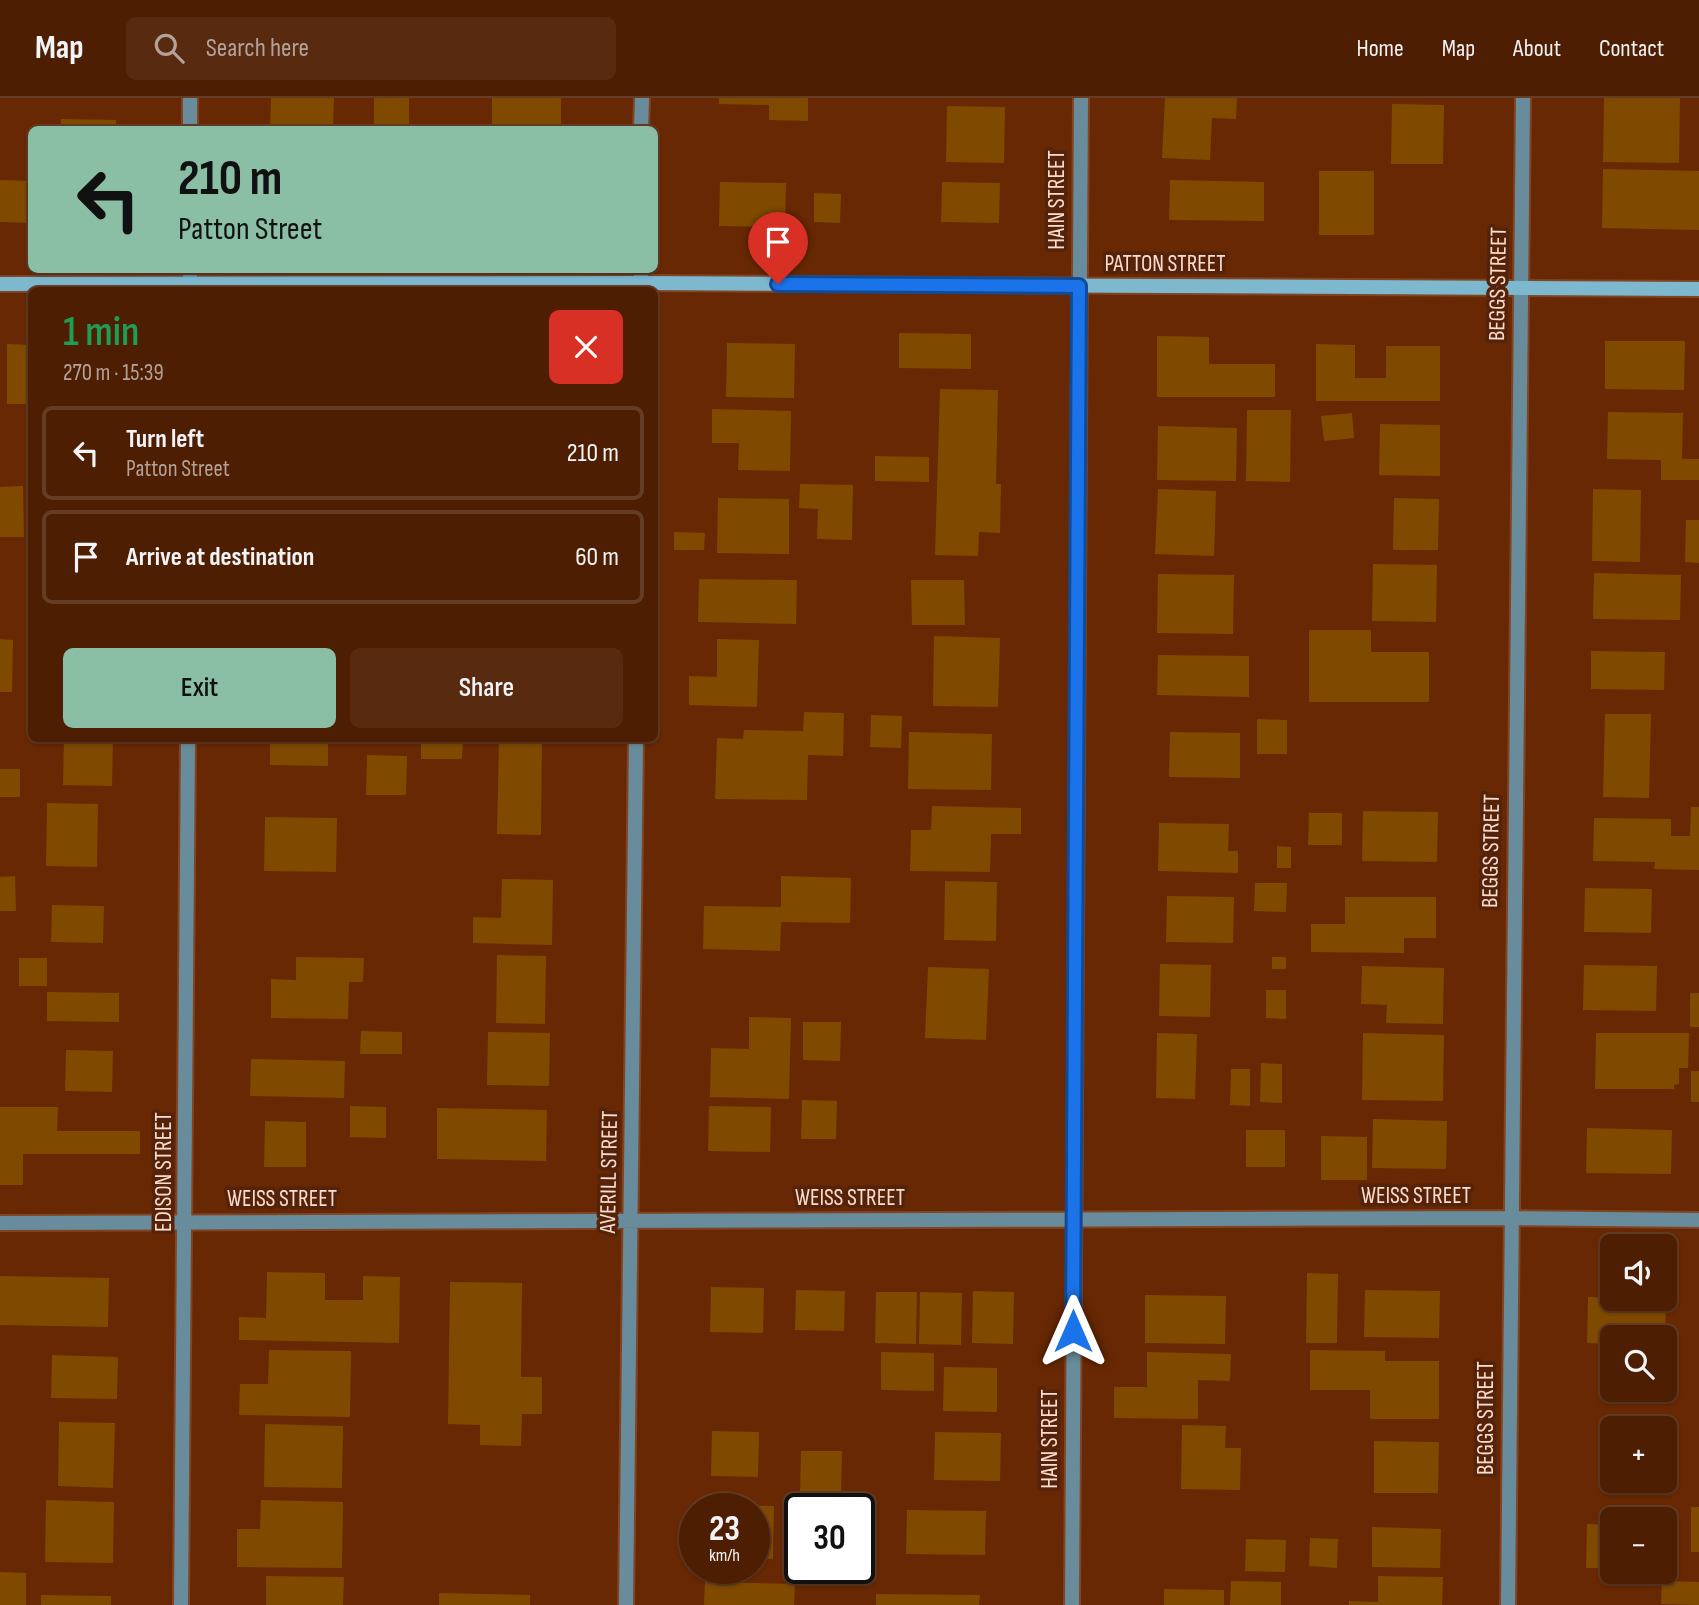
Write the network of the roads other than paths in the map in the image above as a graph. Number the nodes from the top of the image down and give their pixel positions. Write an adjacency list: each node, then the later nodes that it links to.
1 (190, 98): 5 (street)
2 (642, 98): 6 (street)
3 (1081, 98): 9 (street, HAIN STREET)
4 (1523, 98): 12 (street, BEGGS STREET)
5 (190, 126)
6 (642, 126)
7 (641, 281): 9 (street, PATTON STREET); 11 (street, PATTON STREET)
8 (0, 284): 10 (street, PATTON STREET)
9 (1079, 286): 12 (street, PATTON STREET); 19 (street, HAIN STREET)
10 (142, 287)
11 (254, 287)
12 (1520, 289): 13 (street, PATTON STREET); 16 (street, BEGGS STREET)
13 (1699, 289)
14 (188, 742): 20 (street, EDISON STREET)
15 (636, 742): 17 (street, AVERILL STREET)
16 (1510, 1218): 18 (street, WEISS STREET); 19 (street, WEISS STREET); 25 (street, BEGGS STREET)
17 (631, 1220): 19 (street, WEISS STREET); 20 (street, WEISS STREET); 23 (street, AVERILL STREET)
18 (1699, 1220)
19 (1074, 1221): 24 (street, HAIN STREET)
20 (186, 1222): 21 (street, WEISS STREET); 22 (street, EDISON STREET)
21 (0, 1223)
22 (181, 1605)
23 (626, 1605)
24 (1072, 1605)
25 (1508, 1605)

